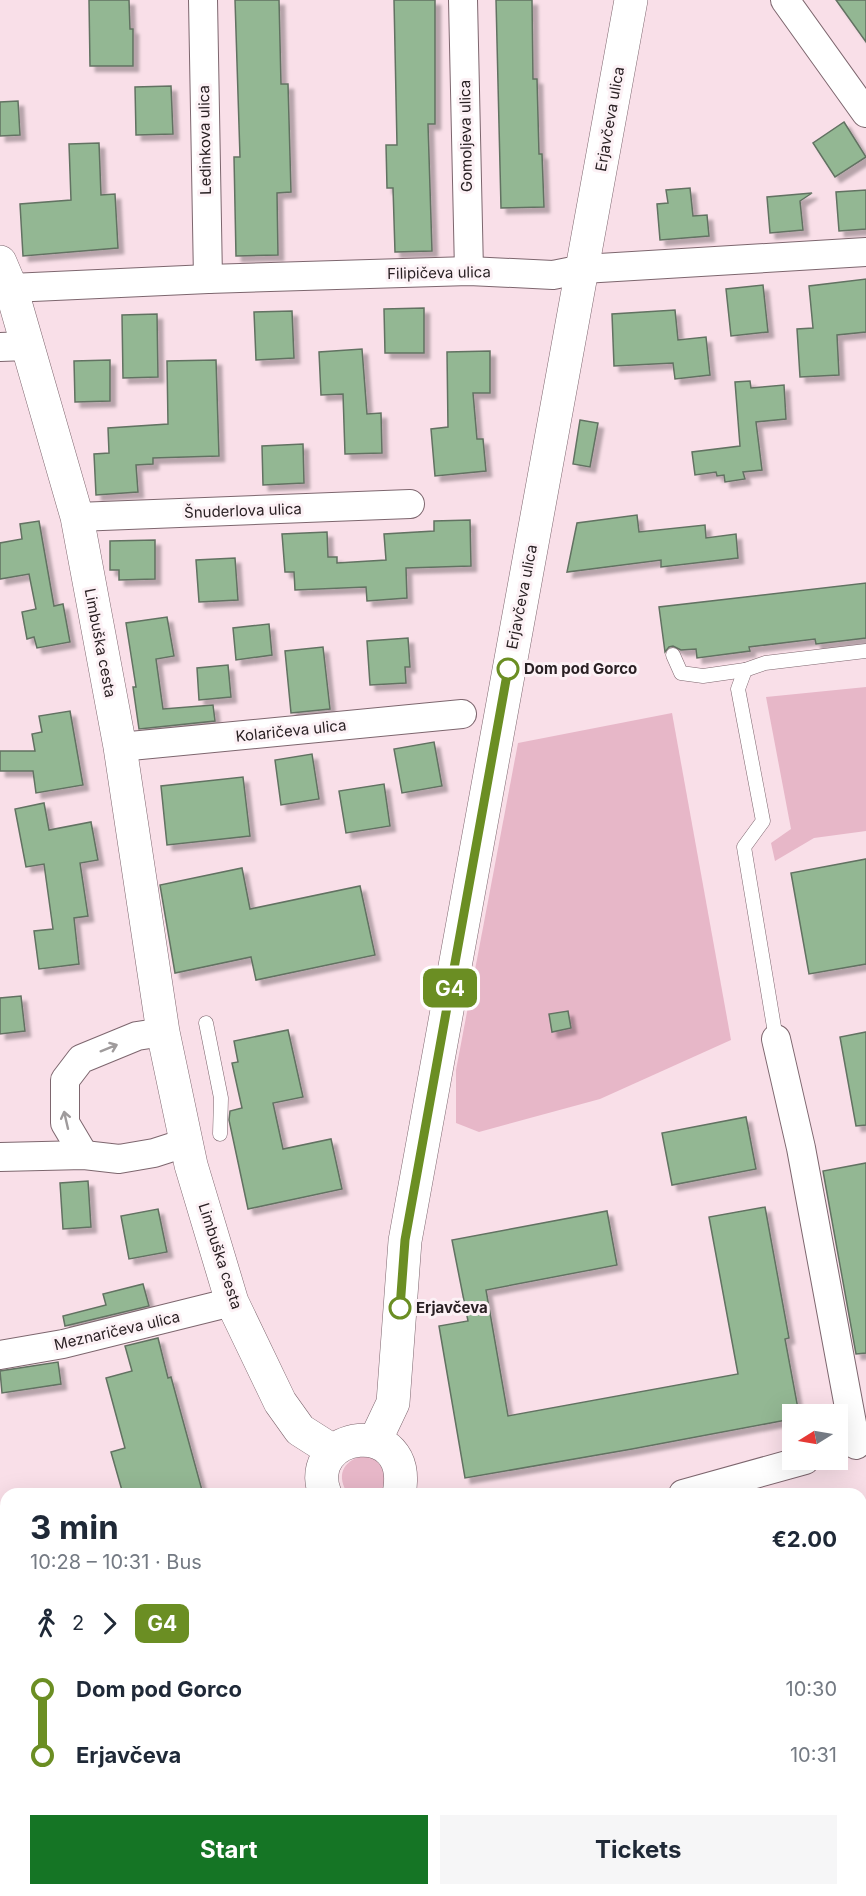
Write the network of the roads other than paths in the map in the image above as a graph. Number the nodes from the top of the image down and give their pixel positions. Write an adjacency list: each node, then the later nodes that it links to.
1 (203, 0): 10 (street, Ledinkova ulica)
2 (463, 0): 8 (street, Gomoljeva ulica)
3 (631, 0): 7 (street, Erjavčeva ulica)
4 (785, 0): 5 (street)
5 (866, 112)
6 (866, 252): 7 (street, Filipičeva ulica)
7 (583, 269): 8 (street, Filipičeva ulica); 28 (street, Erjavčeva ulica)
8 (469, 272): 10 (street, Filipičeva ulica)
9 (6, 275): 10 (street, Filipičeva ulica); 11 (street, Limbuška cesta)
10 (208, 279)
11 (13, 346): 13 (street, Limbuška cesta)
12 (410, 504): 13 (street, Šnuderlova ulica)
13 (77, 517): 18 (street, Limbuška cesta)
14 (866, 651): 16 (lane)
15 (673, 655): 16 (lane)
16 (745, 670): 21 (lane)
17 (462, 714): 18 (street, Kolaričeva ulica)
18 (120, 747): 20 (street, Limbuška cesta)
19 (206, 1023): 22 (lane)
20 (163, 1032): 23 (street, Limbuška cesta); 24 (street, one-way to 20)
21 (777, 1038): 29 (street)
22 (220, 1134)
23 (185, 1143): 24 (street); 26 (street, Limbuška cesta)
24 (84, 1155): 25 (street)
25 (0, 1157)
26 (232, 1302): 27 (street, Meznaričeva ulica); 30 (street, Limbuška cesta)
27 (0, 1355)
28 (375, 1441): 30 (street); 33 (street)
29 (853, 1445)
30 (333, 1451): 32 (street)
31 (782, 1466): 34 (street)
32 (323, 1488)
33 (400, 1488)
34 (705, 1488)

